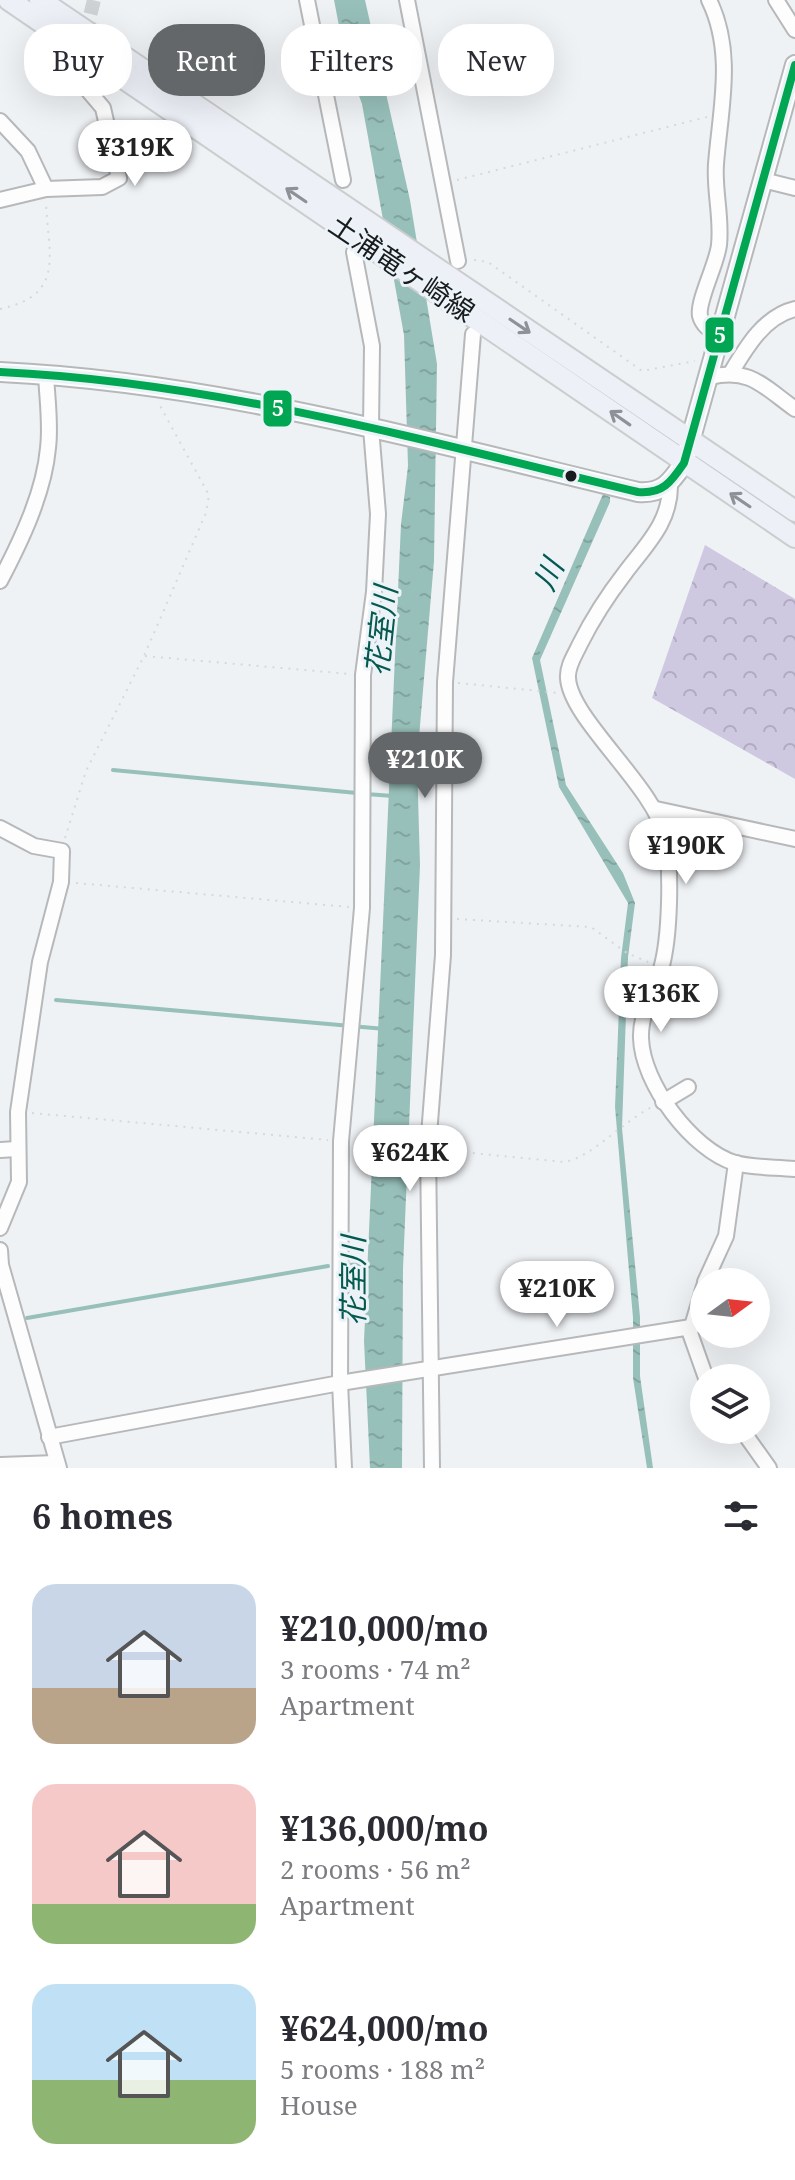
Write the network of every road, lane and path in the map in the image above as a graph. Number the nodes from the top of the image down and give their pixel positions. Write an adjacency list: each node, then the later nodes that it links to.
1 (9, 0): 18 (main road, 土浦竜ヶ崎線, one-way to 1)
2 (40, 0): 19 (main road, 土浦竜ヶ崎線)
3 (307, 0): 12 (street)
4 (407, 0): 14 (street)
5 (709, 0): 10 (street)
6 (776, 0): 7 (street)
7 (795, 30)
8 (795, 65): 13 (street)
9 (93, 96): 16 (street)
10 (724, 113): 14 (path); 23 (street)
11 (0, 121): 16 (street)
12 (343, 180)
13 (763, 180): 15 (street); 23 (street)
14 (443, 183): 19 (street)
15 (795, 188)
16 (46, 189): 17 (street); 20 (path)
17 (0, 200)
18 (357, 245): 31 (street); 34 (main road, 土浦竜ヶ崎線, one-way to 18)
19 (452, 264): 24 (path); 32 (main road, 土浦竜ヶ崎線, one-way to 32)
20 (0, 309)
21 (795, 309): 25 (street)
22 (473, 334): 33 (street)
23 (721, 337): 24 (street)
24 (715, 357): 28 (street)
25 (732, 371): 28 (street); 30 (street)
26 (0, 372): 27 (street)
27 (46, 374): 29 (street); 38 (street)
28 (710, 377): 32 (street)
29 (154, 387): 31 (street); 39 (path)
30 (795, 409)
31 (375, 430): 33 (street); 40 (street)
32 (691, 439): 34 (street); 36 (main road, 土浦竜ヶ崎線)
33 (457, 449): 35 (street); 41 (street)
34 (684, 463): 35 (street); 37 (main road, 土浦竜ヶ崎線, one-way to 34)
35 (670, 484): 42 (street)
36 (795, 511)
37 (795, 537)
38 (0, 581)
39 (144, 656): 40 (path); 46 (path)
40 (363, 675): 48 (street)
41 (445, 682): 42 (path); 49 (street)
42 (574, 695): 43 (street)
43 (656, 809): 45 (street); 50 (street)
44 (0, 828): 46 (street)
45 (795, 839)
46 (62, 851): 47 (street)
47 (61, 882): 48 (path); 53 (street)
48 (362, 908): 54 (street)
49 (444, 919): 50 (path); 55 (street)
50 (662, 967): 52 (street)
51 (688, 1087): 52 (street)
52 (663, 1102): 55 (path); 58 (street)
53 (18, 1112): 54 (path); 56 (street)
54 (341, 1141): 66 (street)
55 (428, 1148): 65 (street)
56 (17, 1149): 57 (street); 60 (street)
57 (0, 1150)
58 (736, 1163): 59 (street); 63 (street)
59 (795, 1169)
60 (0, 1228)
61 (0, 1250): 62 (street)
62 (0, 1266): 67 (street)
63 (712, 1268)
64 (690, 1327): 65 (street)
65 (430, 1369): 66 (street); 72 (street)
66 (340, 1383): 67 (street); 71 (street)
67 (49, 1437): 70 (street)
68 (752, 1444): 73 (street)
69 (0, 1465): 70 (street)
70 (58, 1466)
71 (344, 1468)
72 (432, 1468)
73 (769, 1468)

